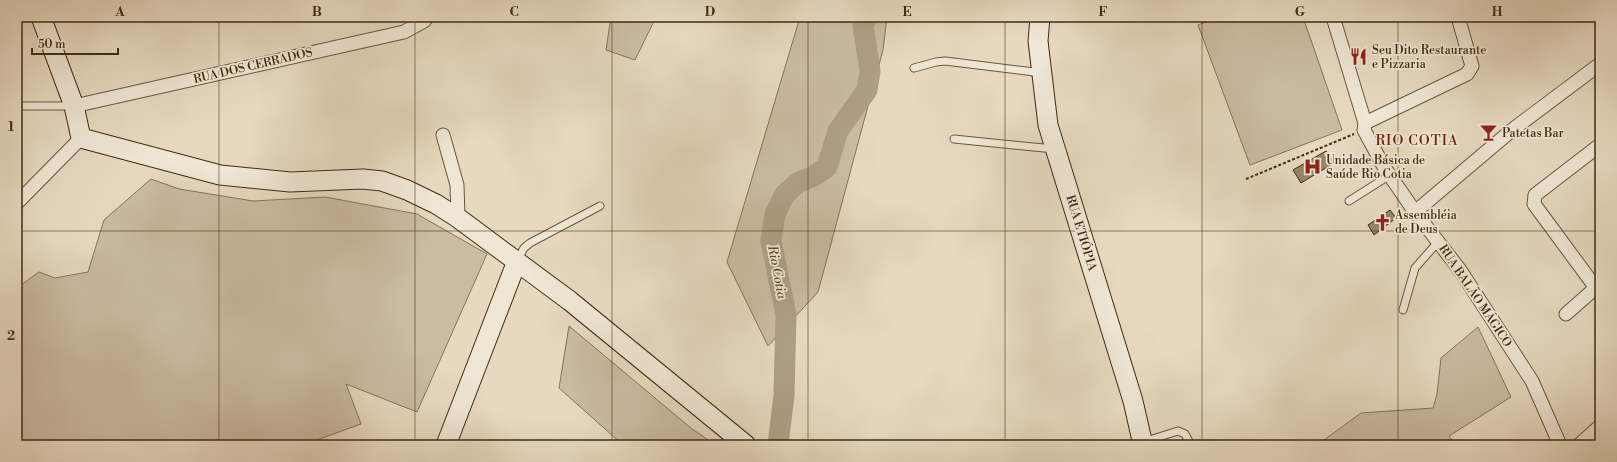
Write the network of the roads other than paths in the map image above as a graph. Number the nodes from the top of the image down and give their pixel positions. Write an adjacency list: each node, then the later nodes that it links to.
1 (41, 17): 10 (street)
2 (427, 17): 10 (street, RUA DOS CERRADOS)
3 (1040, 17): 8 (street, RUA ETIÓPIA)
4 (1333, 17): 11 (street, RUA BALÃO MÁGICO)
5 (1458, 17): 11 (street)
6 (1600, 64): 21 (street)
7 (914, 68): 8 (lane)
8 (1042, 73): 15 (street, RUA ETIÓPIA)
9 (17, 106): 10 (lane)
10 (74, 106): 13 (street)
11 (1365, 127): 17 (street, RUA BALÃO MÁGICO)
12 (443, 135): 22 (street)
13 (82, 138): 19 (street); 22 (street)
14 (954, 139): 15 (lane)
15 (1054, 149): 29 (street, RUA ETIÓPIA)
16 (1598, 150): 25 (street)
17 (1390, 175): 18 (lane); 21 (street, RUA BALÃO MÁGICO)
18 (1349, 201)
19 (17, 203)
20 (600, 206): 24 (lane)
21 (1415, 212): 23 (street, RUA BALÃO MÁGICO)
22 (458, 218): 24 (street)
23 (1438, 242): 26 (lane); 33 (street, RUA BALÃO MÁGICO)
24 (517, 261): 30 (street); 31 (street)
25 (1598, 286): 27 (street)
26 (1403, 310)
27 (1566, 314)
28 (1600, 426): 34 (street)
29 (1143, 444): 32 (lane)
30 (446, 445)
31 (746, 445)
32 (1191, 445)
33 (1560, 445)
34 (1579, 445)

